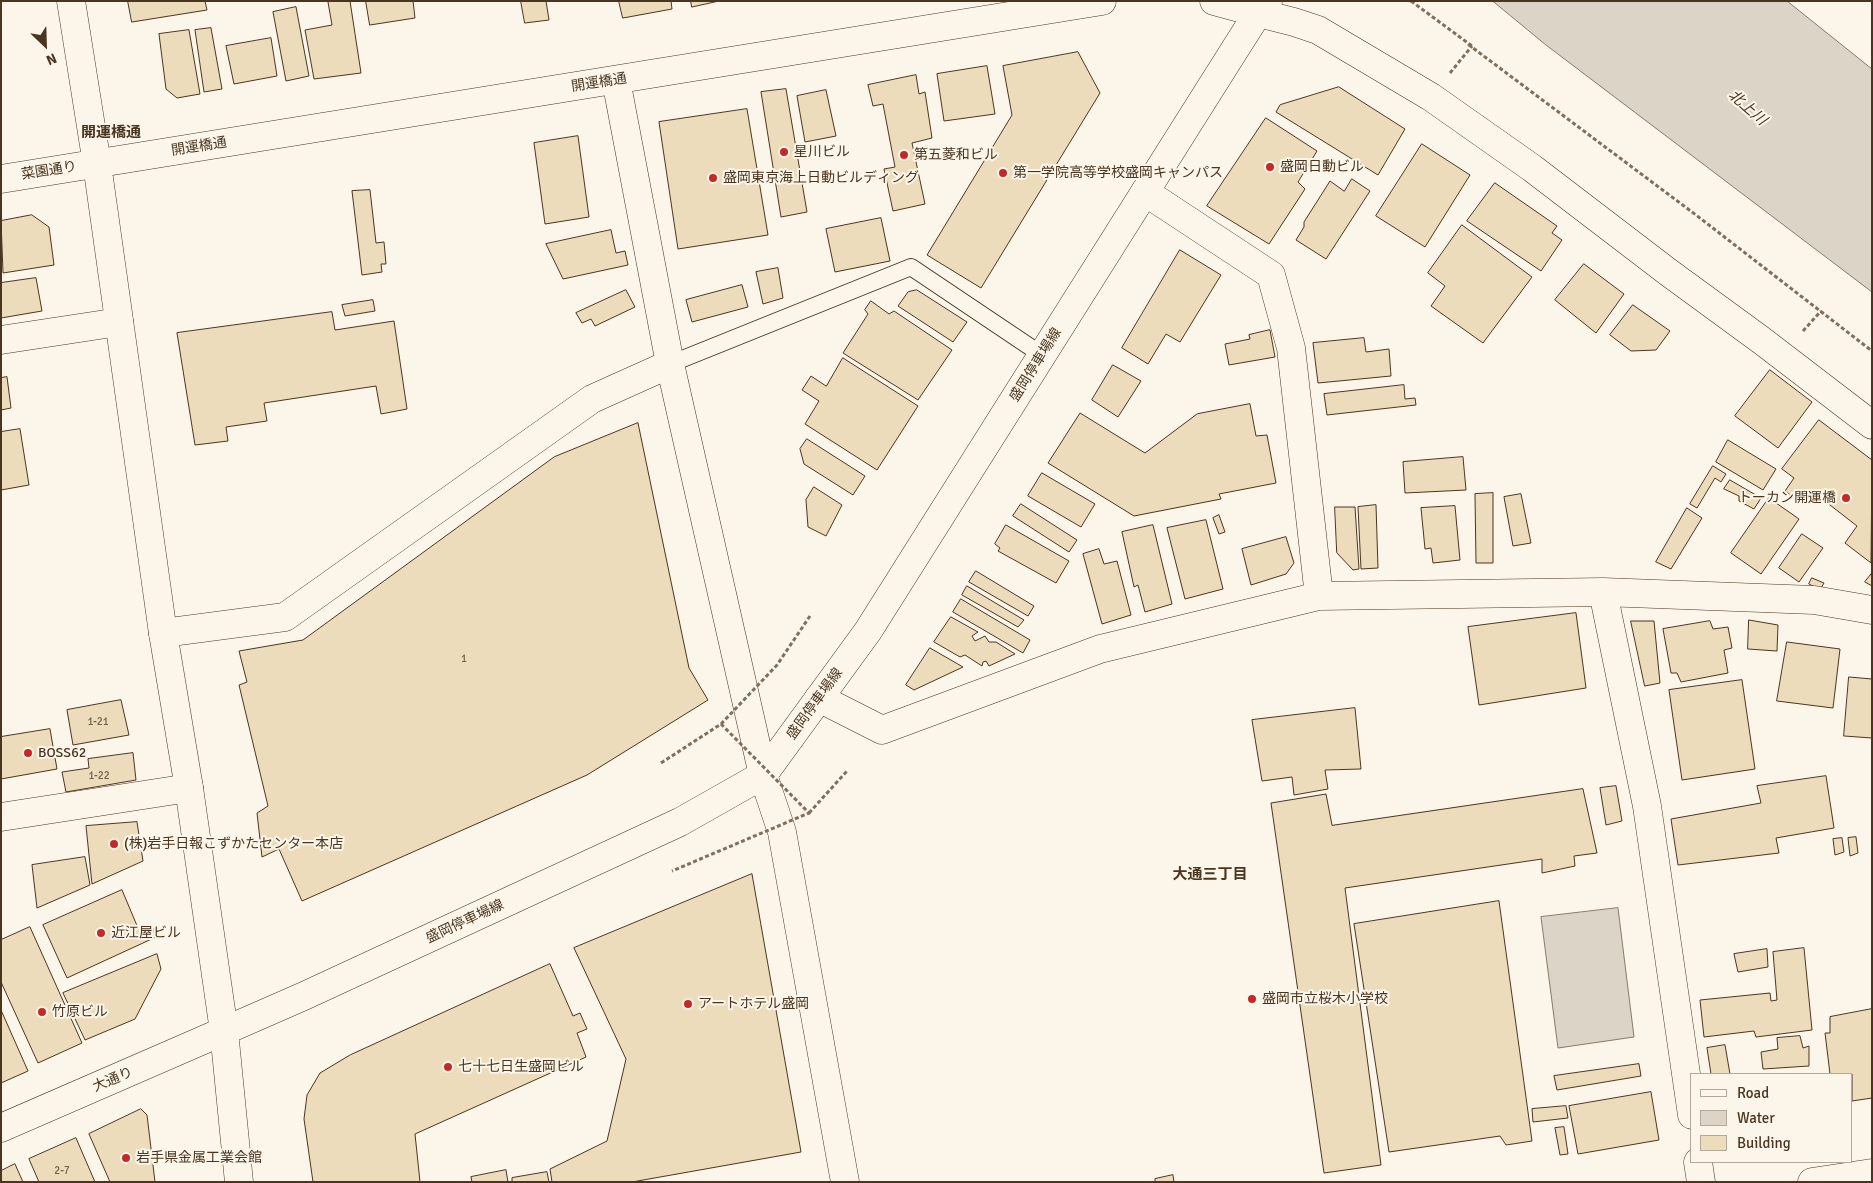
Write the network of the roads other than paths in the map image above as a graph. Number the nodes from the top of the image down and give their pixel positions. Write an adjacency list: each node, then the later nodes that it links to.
1 (71, 1): 6 (street)
2 (1102, 1): 5 (street, 開運橋通)
3 (1214, 1): 4 (street)
4 (1259, 5): 8 (street, 盛岡停車場線); 13 (street)
5 (616, 80): 6 (street, 開運橋通); 12 (street)
6 (97, 164): 7 (street, 菜園通り); 9 (street)
7 (1, 179)
8 (1144, 192): 11 (street, 盛岡停車場線); 15 (street)
9 (119, 322): 10 (street); 17 (street)
10 (1, 340)
11 (1042, 355): 12 (lane); 18 (street, 盛岡停車場線)
12 (670, 364): 17 (street); 19 (street)
13 (1872, 425)
14 (1603, 592): 15 (street); 16 (street); 23 (street)
15 (1319, 596): 18 (street)
16 (1872, 610)
17 (163, 633): 20 (street)
18 (818, 698): 19 (street, 盛岡停車場線)
19 (763, 775): 22 (street, 盛岡停車場線); 28 (street)
20 (189, 788): 21 (street); 22 (street)
21 (1, 818)
22 (224, 1030): 24 (street, 大通り); 27 (street)
23 (1690, 1102)
24 (1, 1128)
25 (1698, 1163): 29 (street)
26 (1872, 1173): 30 (street)
27 (239, 1182)
28 (845, 1182)
29 (1702, 1182)
30 (1812, 1182)

